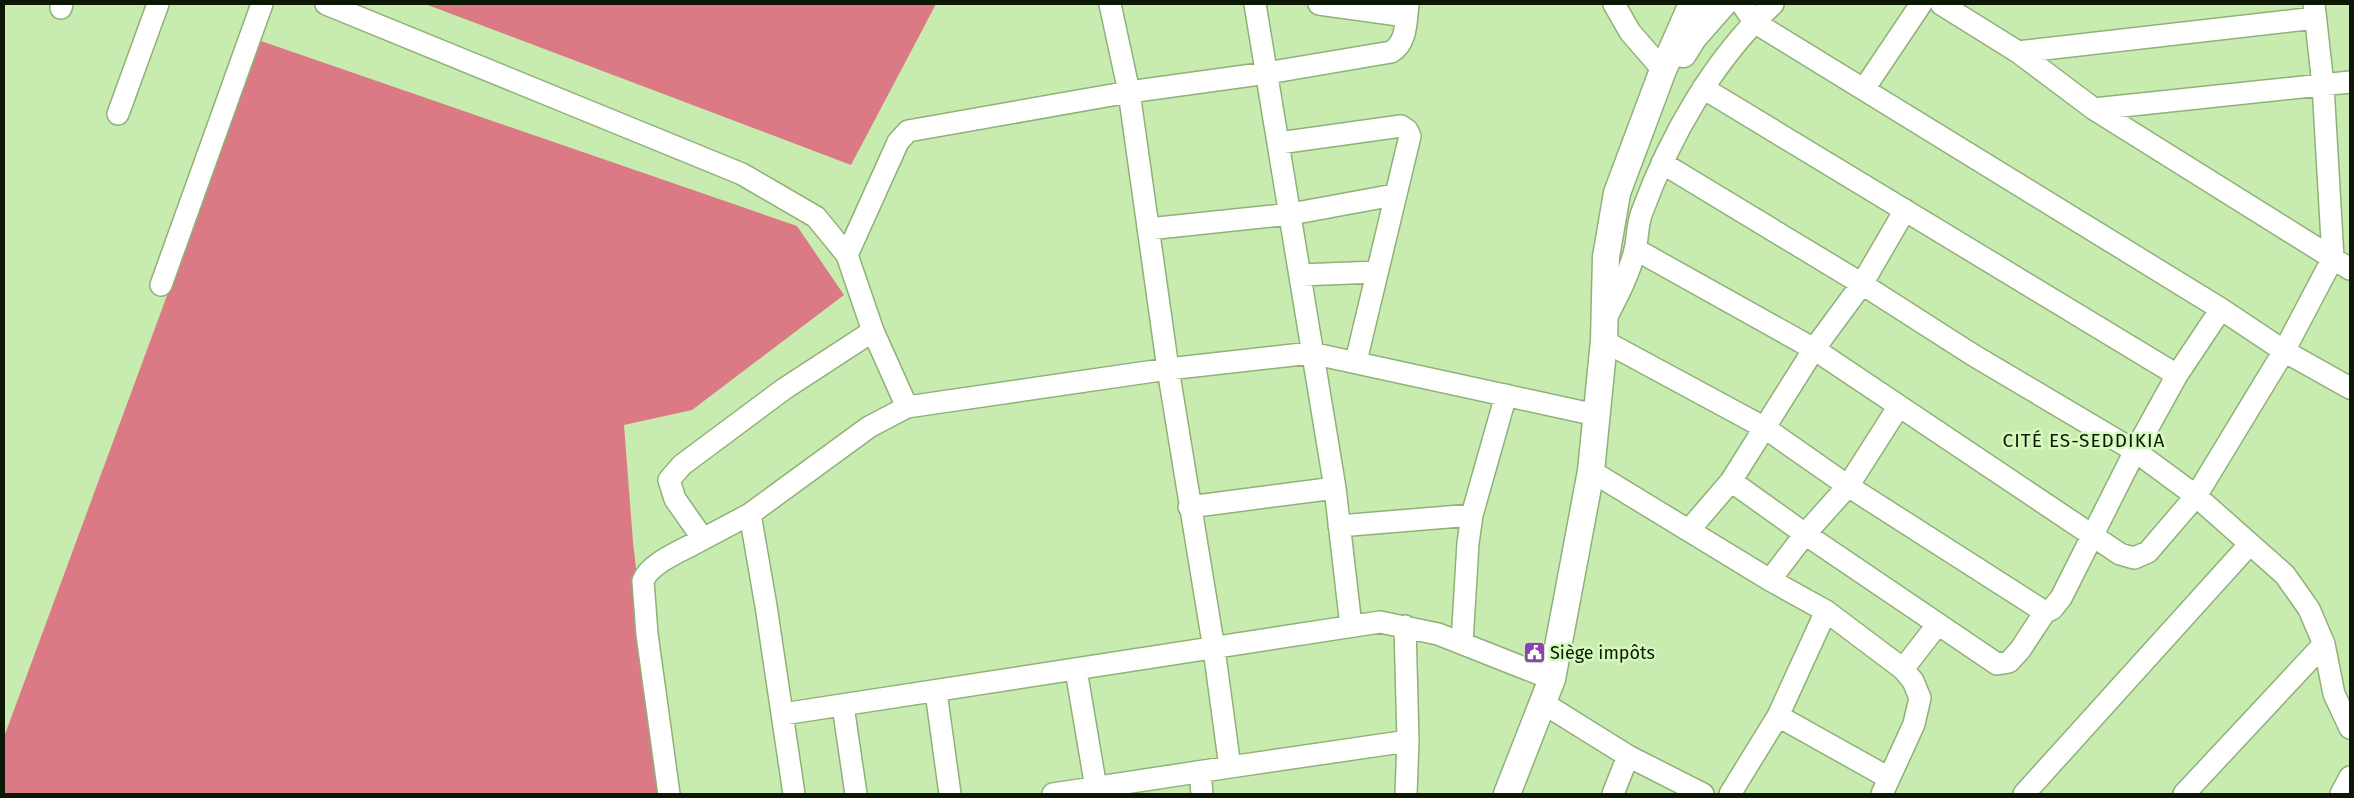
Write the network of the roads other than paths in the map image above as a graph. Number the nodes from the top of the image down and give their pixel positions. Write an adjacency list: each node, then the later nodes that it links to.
1 (158, 4): 27 (street)
2 (262, 4): 40 (street)
3 (326, 4): 35 (street)
4 (1110, 4): 24 (street)
5 (1255, 4): 19 (street)
6 (1319, 4): 14 (street)
7 (1614, 4): 18 (street)
8 (1692, 4): 18 (main road)
9 (1723, 4): 26 (main road)
10 (1742, 4): 16 (street)
11 (1773, 4): 16 (street)
12 (1921, 4): 23 (street)
13 (1942, 4): 17 (street)
14 (1407, 10): 19 (street)
15 (2315, 11): 17 (street); 21 (street)
16 (1754, 22): 22 (street); 23 (street)
17 (2018, 52): 25 (street)
18 (1663, 70): 26 (main road)
19 (1266, 73): 24 (street); 28 (street)
20 (2350, 82): 21 (street)
21 (2323, 85): 25 (street); 36 (street)
22 (1703, 88): 29 (street); 31 (street)
23 (1864, 89): 41 (street)
24 (1129, 92): 33 (street); 35 (street)
25 (2094, 109): 36 (street)
26 (1648, 112): 42 (main road)
27 (118, 114)
28 (1278, 142): 30 (street); 32 (street)
29 (1662, 163): 34 (street); 39 (street)
30 (1394, 196): 32 (street); 37 (street)
31 (1904, 210): 39 (street); 49 (street)
32 (1291, 214): 33 (street); 38 (street)
33 (1148, 229): 48 (street)
34 (1635, 249): 42 (street); 44 (street)
35 (847, 255): 43 (street)
36 (2342, 263): 45 (street)
37 (1376, 272): 38 (street); 47 (street)
38 (1300, 275): 46 (street)
39 (1862, 284): 44 (street); 56 (street)
40 (161, 285)
41 (2221, 309): 45 (street); 49 (street)
42 (1604, 330): 54 (main road); 55 (street)
43 (873, 331): 53 (street); 69 (street)
44 (1814, 349): 52 (street); 55 (street)
45 (2284, 351): 50 (street); 61 (street)
46 (1311, 353): 47 (street); 48 (street); 60 (street)
47 (1356, 361): 51 (street)
48 (1168, 369): 53 (street); 62 (street)
49 (2176, 375): 56 (street)
50 (2350, 388)
51 (1506, 394): 54 (street); 64 (street)
52 (1899, 406): 59 (street); 68 (street)
53 (907, 407): 63 (street)
54 (1596, 415): 57 (main road)
55 (1765, 428): 58 (street); 59 (street)
56 (2135, 451): 61 (street); 68 (street)
57 (1590, 470): 66 (street); 82 (main road)
58 (1731, 481): 66 (street); 67 (street)
59 (1848, 486): 67 (street); 73 (street)
60 (1335, 488): 62 (street); 65 (street)
61 (2196, 496): 68 (street); 70 (street)
62 (1189, 507): 79 (street)
63 (750, 514): 69 (street); 85 (street)
64 (1472, 515): 65 (street); 77 (street)
65 (1339, 526): 75 (street)
66 (1689, 530): 71 (street)
67 (1805, 534): 71 (street); 74 (street)
68 (2093, 536): 73 (street)
69 (703, 539): 95 (street)
70 (2249, 546): 78 (street); 106 (street)
71 (1770, 580): 72 (street)
72 (1826, 611): 80 (street); 86 (street)
73 (2045, 612): 74 (street)
74 (1938, 624): 80 (street)
75 (1351, 626): 76 (street); 79 (street)
76 (1405, 626): 77 (street); 88 (street)
77 (1462, 643): 82 (street)
78 (2324, 644): 87 (street); 107 (street)
79 (1214, 648): 81 (street); 90 (street)
80 (1902, 669): 93 (street)
81 (1076, 670): 83 (street); 94 (street)
82 (1548, 691): 89 (street); 102 (main road)
83 (936, 692): 84 (street); 98 (street)
84 (843, 706): 85 (street); 97 (street)
85 (783, 714): 96 (street)
86 (1778, 716): 93 (street); 105 (street)
87 (2350, 728)
88 (1408, 740): 90 (street); 101 (street)
89 (1628, 756): 103 (street); 104 (street)
90 (1230, 767): 91 (street)
91 (1200, 772): 94 (street); 100 (street)
92 (2350, 777): 108 (street)
93 (1885, 786)
94 (1096, 788): 99 (street)
95 (669, 794)
96 (794, 794)
97 (856, 794)
98 (950, 794)
99 (1052, 794)
100 (1202, 794)
101 (1406, 794)
102 (1507, 794)
103 (1613, 794)
104 (1703, 794)
105 (1730, 794)
106 (2024, 794)
107 (2184, 794)
108 (2341, 794)

